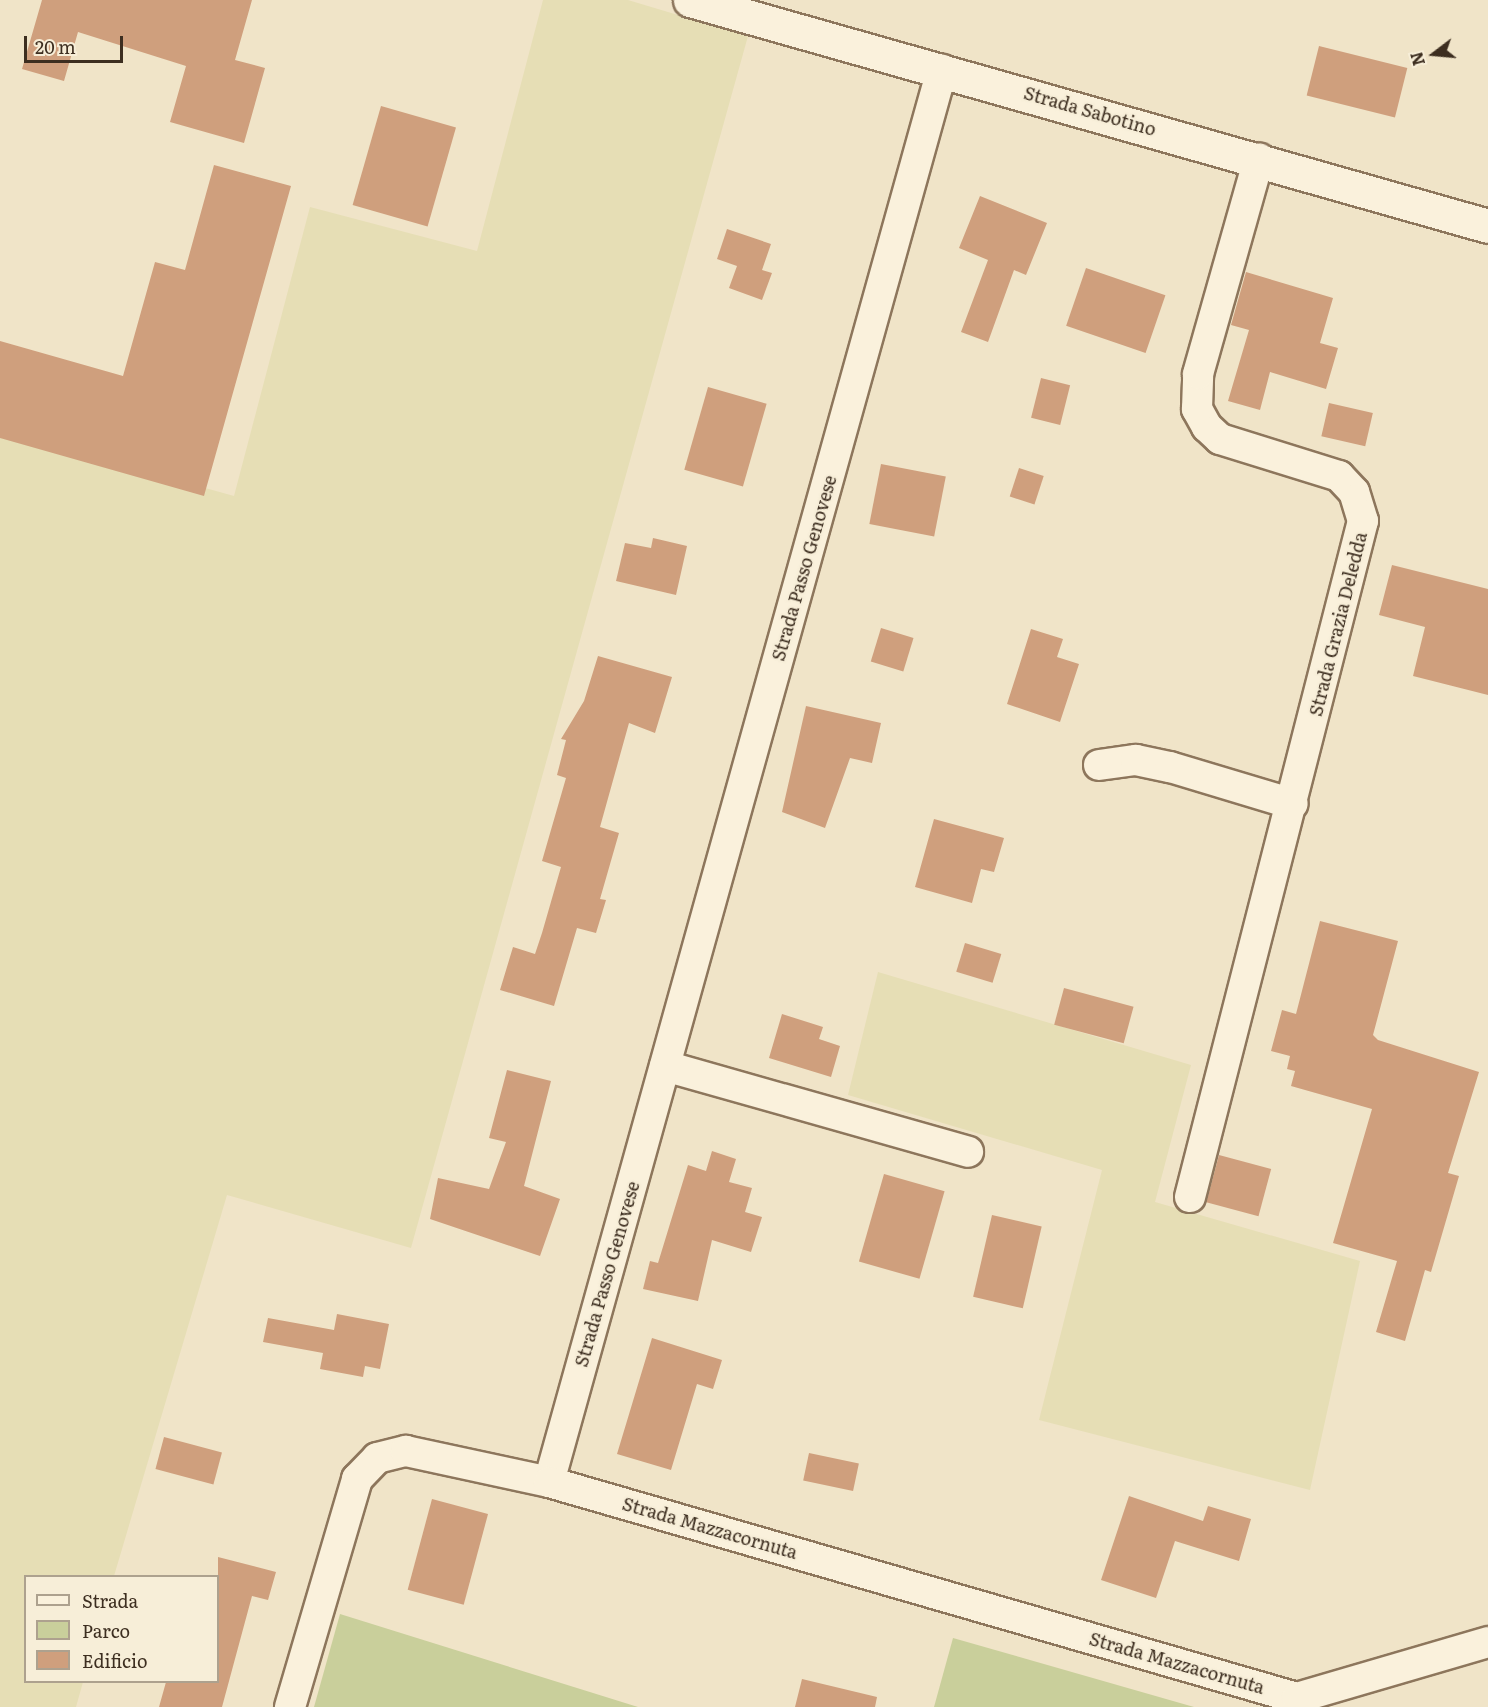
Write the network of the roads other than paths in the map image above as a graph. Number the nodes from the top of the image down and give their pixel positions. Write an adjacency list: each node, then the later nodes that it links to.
1 (690, 0): 2 (street, Strada Sabotino)
2 (942, 70): 3 (street, Strada Sabotino); 7 (street, Strada Passo Genovese)
3 (1260, 158): 4 (street, Strada Sabotino); 6 (street, Strada Grazia Deledda)
4 (1488, 226)
5 (1100, 765): 6 (street)
6 (1293, 804): 9 (street, Strada Grazia Deledda)
7 (665, 1066): 8 (street); 10 (street, Strada Passo Genovese)
8 (968, 1152)
9 (1190, 1197)
10 (549, 1482): 12 (street, Strada Mazzacornuta); 13 (street, Strada Mazzacornuta)
11 (1488, 1642): 12 (street, Strada Mazzacornuta)
12 (1295, 1702)
13 (291, 1707)

